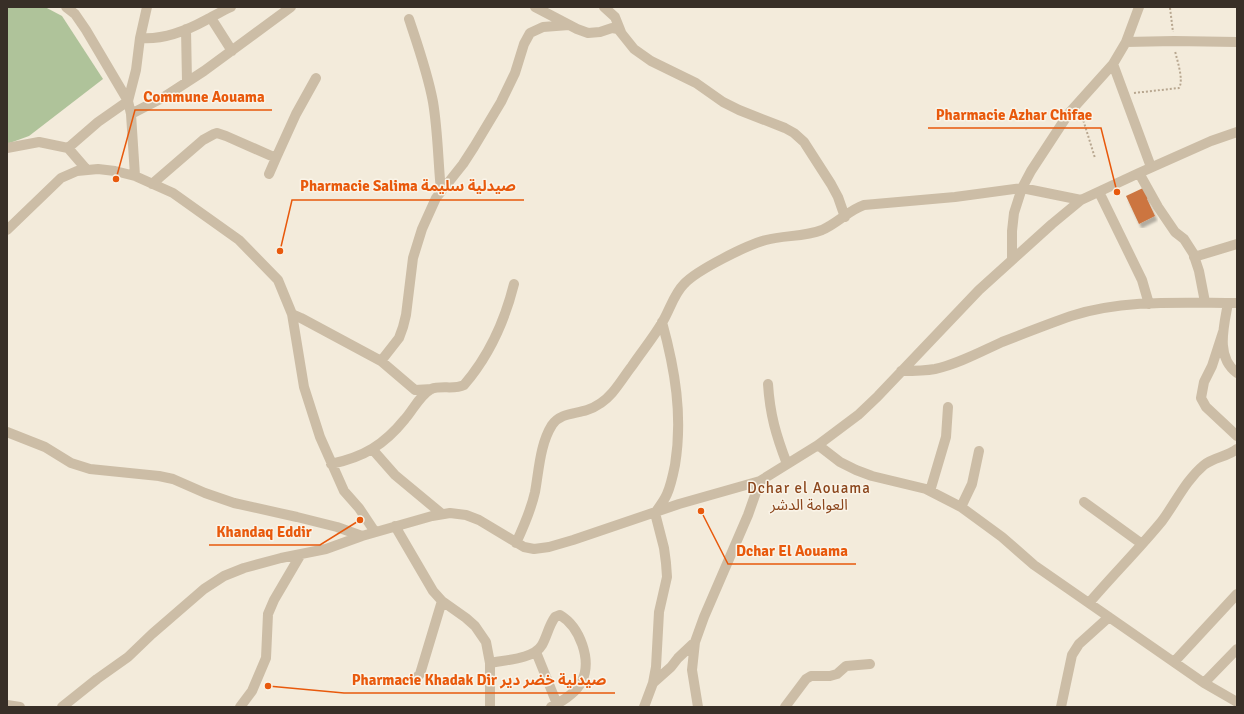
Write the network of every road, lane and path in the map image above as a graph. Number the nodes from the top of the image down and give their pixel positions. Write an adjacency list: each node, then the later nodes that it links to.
1 (66, 7): 23 (street)
2 (147, 7): 14 (street)
3 (231, 7): 9 (street)
4 (291, 7): 18 (street)
5 (535, 7): 11 (street)
6 (604, 7): 13 (street)
7 (1139, 7): 16 (street)
8 (1170, 8): 15 (path)
9 (211, 18): 12 (street); 18 (street)
10 (408, 19): 38 (street)
11 (570, 25): 13 (street); 38 (street)
12 (186, 29): 14 (street); 21 (street)
13 (621, 32): 41 (street)
14 (140, 38): 23 (street)
15 (1174, 41): 16 (street); 17 (street); 22 (path)
16 (1126, 42): 19 (street)
17 (1237, 42)
18 (232, 50): 21 (street)
19 (1113, 64): 22 (street); 24 (street)
20 (316, 78): 29 (street)
21 (187, 82): 25 (street)
22 (1124, 94): 31 (street)
23 (128, 101): 25 (street); 28 (street)
24 (1078, 104): 30 (path); 37 (street)
25 (131, 114): 35 (street)
26 (1237, 132): 31 (street)
27 (7, 148): 28 (street)
28 (68, 148): 32 (street)
29 (276, 158): 34 (street); 36 (street)
30 (1095, 158)
31 (1151, 167): 33 (street)
32 (87, 170): 35 (street); 42 (street)
33 (1139, 173): 39 (street); 44 (street)
34 (269, 174)
35 (135, 176): 36 (street)
36 (152, 184): 50 (street)
37 (1022, 188): 40 (street); 41 (street); 45 (street)
38 (441, 191): 53 (street)
39 (1099, 192): 40 (street); 49 (street)
40 (1081, 200): 45 (street)
41 (845, 217): 51 (street)
42 (7, 230)
43 (1237, 244): 44 (street)
44 (1194, 257): 47 (street)
45 (1012, 260): 54 (street)
46 (514, 284): 57 (street)
47 (1205, 302): 48 (street); 49 (street)
48 (1232, 303): 52 (street)
49 (1149, 304): 54 (street)
50 (292, 314): 53 (street); 65 (street)
51 (662, 322): 71 (street); 76 (street)
52 (1223, 332): 55 (street); 60 (street)
53 (381, 361): 57 (street)
54 (901, 371): 61 (street)
55 (1237, 373)
56 (768, 384): 66 (street)
57 (432, 389): 63 (street)
58 (948, 407): 68 (street)
59 (7, 432): 75 (street)
60 (1237, 436)
61 (818, 445): 66 (street); 68 (street)
62 (1237, 449): 77 (street)
63 (373, 450): 65 (street); 72 (street)
64 (979, 451): 70 (street)
65 (331, 464): 74 (street)
66 (787, 464): 67 (street)
67 (760, 481): 71 (street); 83 (street)
68 (930, 491): 70 (street)
69 (1084, 502): 77 (street)
70 (961, 507): 81 (street)
71 (655, 513): 76 (street); 90 (street)
72 (442, 514): 73 (street); 76 (street)
73 (395, 526): 74 (street); 80 (street)
74 (376, 532): 75 (street)
75 (362, 536): 78 (street)
76 (516, 543)
77 (1142, 544): 81 (street)
78 (301, 554): 96 (street); 97 (street)
79 (1237, 594): 86 (street)
80 (442, 601): 87 (street); 89 (street)
81 (1089, 602): 82 (street)
82 (1109, 617): 86 (street); 102 (street)
83 (695, 642): 90 (street); 100 (street)
84 (1237, 649): 91 (street)
85 (536, 652): 87 (street); 94 (street); 94 (street)
86 (1174, 662): 91 (street)
87 (490, 663): 98 (street)
88 (870, 664): 101 (street)
89 (414, 680)
90 (653, 683): 99 (street)
91 (1204, 683): 92 (street)
92 (1237, 702)
93 (7, 705): 95 (street)
94 (554, 706)
95 (20, 707)
96 (62, 707)
97 (240, 707)
98 (490, 707)
99 (644, 707)
100 (698, 707)
101 (785, 707)
102 (1061, 707)

